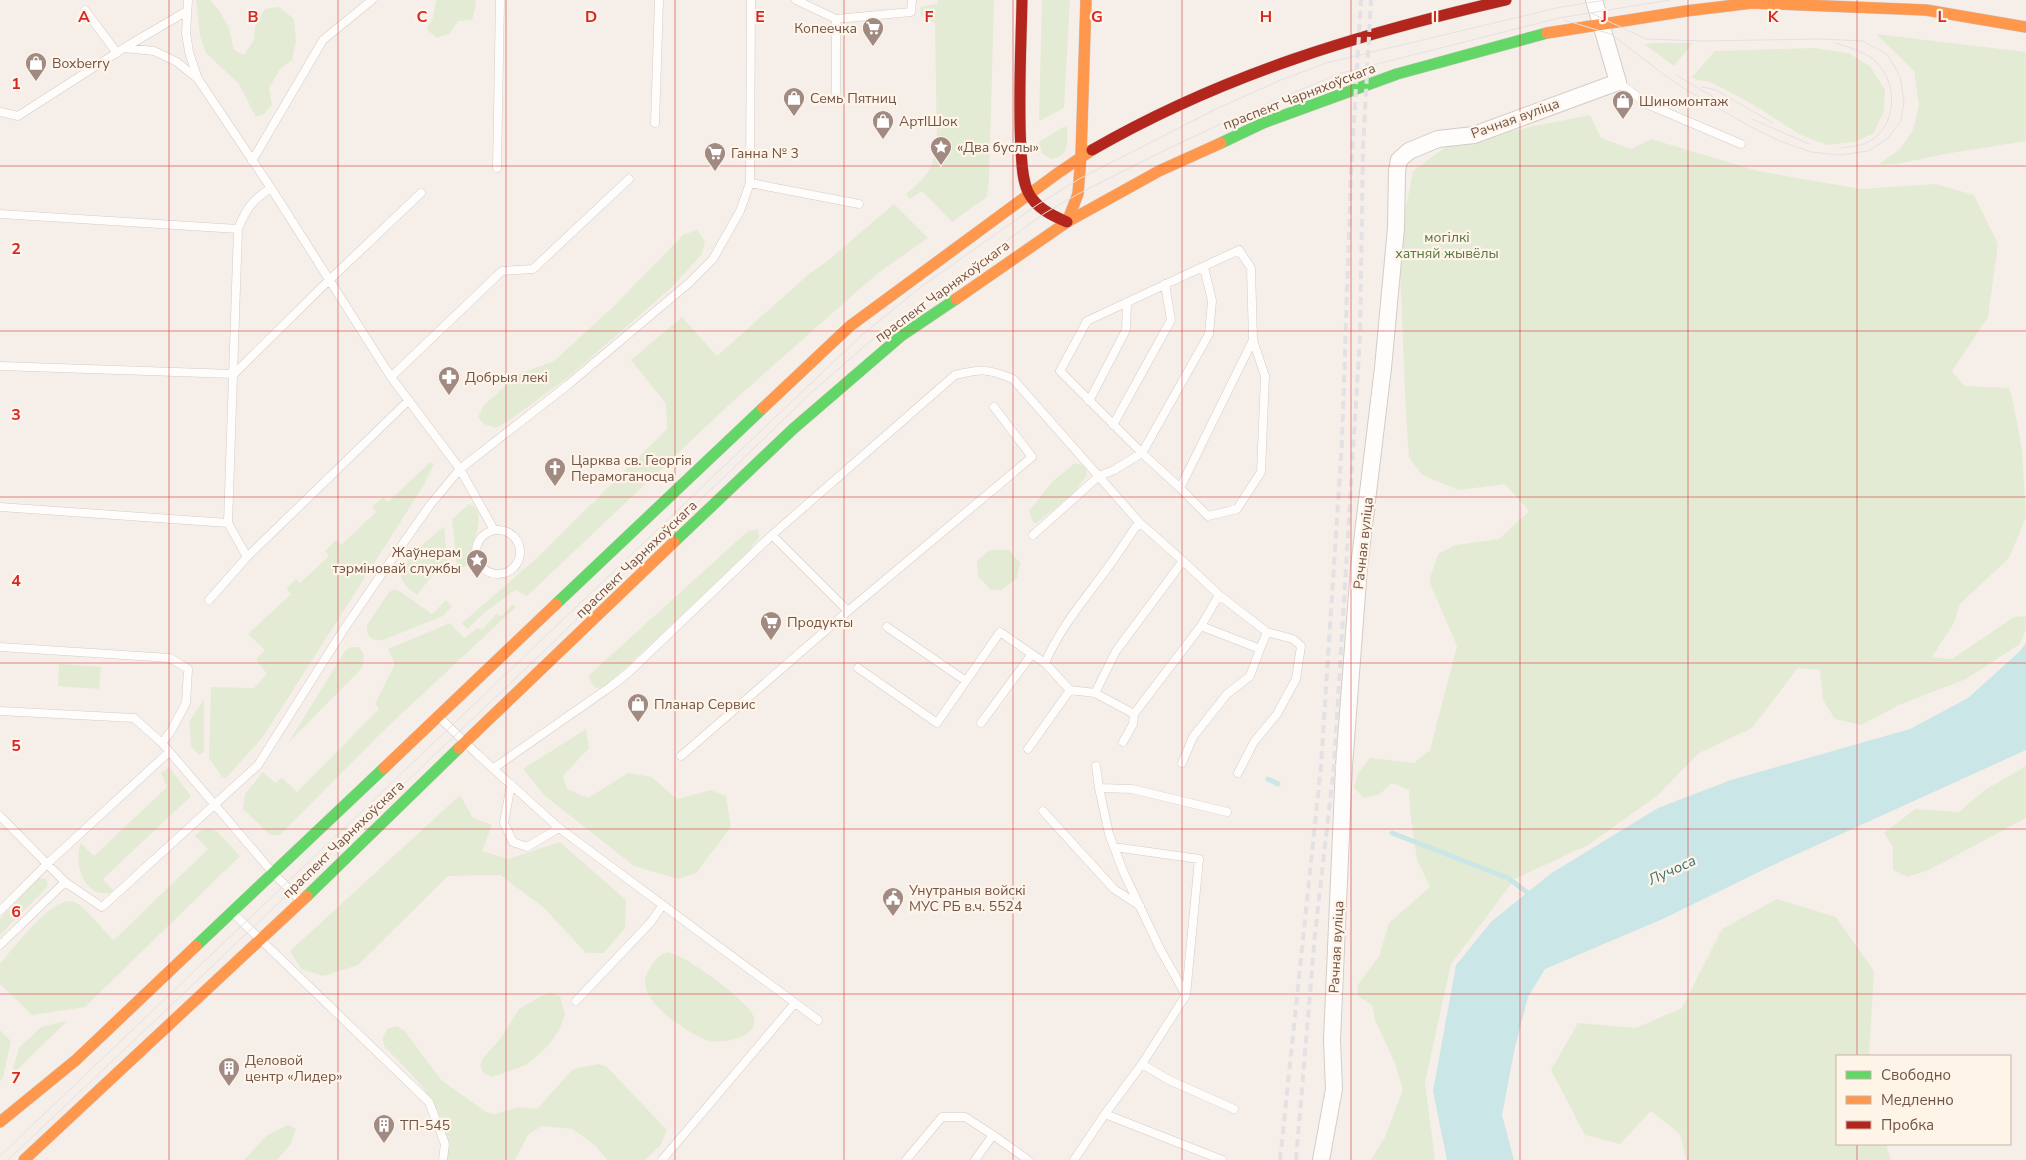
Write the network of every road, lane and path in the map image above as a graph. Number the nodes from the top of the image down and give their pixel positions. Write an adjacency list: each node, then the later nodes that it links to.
1 (188, 0): 14 (lane)
2 (372, 0): 26 (lane)
3 (500, 0): 27 (lane)
4 (660, 0): 23 (lane)
5 (751, 0): 29 (lane)
6 (796, 0): 15 (lane)
7 (912, 0): 15 (lane)
8 (1022, 0): 32 (main road)
9 (1086, 0): 25 (main road)
10 (1506, 0): 25 (main road, праспект Чарняхоўскага)
11 (1594, 0): 16 (street)
12 (1736, 2): 16 (main road, праспект Чарняхоўскага); 17 (main road, праспект Чарняхоўскага)
13 (85, 10): 18 (lane)
14 (187, 11): 18 (lane); 19 (lane)
15 (836, 18): 21 (lane)
16 (1600, 23): 20 (street); 35 (main road, праспект Чарняхоўскага)
17 (2026, 27)
18 (120, 51): 19 (lane); 22 (lane)
19 (198, 79): 26 (lane)
20 (1618, 82): 24 (lane); 124 (street, Рачная вуліца)
21 (836, 93)
22 (0, 112)
23 (655, 123)
24 (1740, 144)
25 (1081, 156): 32 (main road, праспект Чарняхоўскага); 35 (main road)
26 (252, 160): 30 (lane)
27 (497, 168)
28 (629, 179): 44 (lane)
29 (750, 183): 33 (lane); 50 (lane)
30 (271, 188): 36 (lane); 38 (lane)
31 (421, 193): 38 (lane)
32 (1029, 194): 35 (main road); 77 (main road, праспект Чарняхоўскага)
33 (859, 204)
34 (0, 214): 36 (lane)
35 (1066, 222): 79 (main road, праспект Чарняхоўскага)
36 (238, 229): 43 (lane)
37 (1204, 267): 39 (lane); 41 (lane); 49 (lane)
38 (330, 280): 43 (lane); 44 (lane)
39 (1165, 284): 40 (lane); 48 (lane)
40 (1127, 302): 46 (lane); 46 (lane)
41 (1253, 340): 52 (lane); 52 (lane)
42 (0, 366): 43 (lane)
43 (234, 374): 55 (lane)
44 (391, 376): 45 (lane)
45 (409, 400): 50 (lane); 59 (lane)
46 (1089, 401): 48 (lane)
47 (994, 407): 63 (lane)
48 (1114, 425): 49 (lane)
49 (1142, 453): 51 (lane); 52 (lane)
50 (460, 469): 56 (lane); 91 (lane)
51 (1099, 476): 54 (lane); 57 (lane); 58 (lane)
52 (1180, 488)
53 (0, 507): 55 (lane)
54 (1139, 522): 60 (lane); 70 (lane)
55 (228, 523): 59 (lane)
56 (494, 530): 56 (lane)
57 (772, 535): 63 (lane); 87 (lane)
58 (1033, 535)
59 (247, 557): 62 (lane)
60 (1183, 561): 61 (lane); 74 (lane)
61 (1219, 595): 64 (lane); 66 (lane)
62 (209, 600)
63 (848, 611): 84 (lane)
64 (1200, 626): 68 (lane); 76 (lane)
65 (888, 627): 72 (lane)
66 (1267, 632): 68 (lane); 88 (lane)
67 (0, 647): 81 (lane)
68 (1260, 649): 85 (lane)
69 (1032, 654): 70 (lane); 72 (lane); 78 (lane)
70 (1046, 663): 73 (lane)
71 (858, 668): 72 (lane)
72 (966, 681)
73 (1070, 690): 74 (lane); 82 (lane)
74 (1095, 693): 76 (lane)
75 (0, 711): 81 (lane)
76 (1134, 714): 80 (lane)
77 (438, 715): 79 (lane); 98 (main road, праспект Чарняхоўскага)
78 (980, 723)
79 (465, 742): 87 (lane); 100 (main road, праспект Чарняхоўскага)
80 (1123, 742)
81 (162, 743): 83 (lane)
82 (1028, 749)
83 (169, 752): 91 (lane); 97 (lane)
84 (681, 756)
85 (1182, 763)
86 (1096, 766): 90 (lane)
87 (494, 768): 89 (lane)
88 (1238, 773)
89 (511, 784): 95 (lane); 95 (lane)
90 (1099, 788): 93 (lane); 96 (lane)
91 (215, 805): 98 (lane); 99 (lane)
92 (1043, 811): 102 (lane)
93 (1227, 812)
94 (0, 816): 97 (lane)
95 (559, 828): 101 (lane)
96 (1114, 847): 102 (lane); 107 (lane)
97 (47, 864): 99 (lane); 103 (lane)
98 (273, 873): 100 (lane); 104 (main road, праспект Чарняхоўскага)
99 (65, 882): 106 (lane)
100 (300, 900): 105 (main road, праспект Чарняхоўскага)
101 (662, 906): 108 (lane); 109 (lane)
102 (1141, 906): 107 (lane)
103 (0, 911)
104 (232, 912): 105 (lane); 114 (main road, праспект Чарняхоўскага)
105 (261, 940): 116 (main road, праспект Чарняхоўскага); 117 (lane)
106 (0, 945)
107 (1186, 995): 111 (lane)
108 (576, 1001)
109 (795, 1003): 110 (lane); 118 (lane)
110 (818, 1020)
111 (1142, 1064): 112 (lane); 113 (lane)
112 (1234, 1109)
113 (1105, 1114): 122 (lane); 123 (lane)
114 (0, 1122)
115 (993, 1135): 119 (lane); 120 (lane); 121 (lane)
116 (24, 1160)
117 (443, 1160)
118 (662, 1160)
119 (906, 1160)
120 (975, 1160)
121 (1028, 1160)
122 (1074, 1160)
123 (1222, 1160)
124 (1321, 1160)

